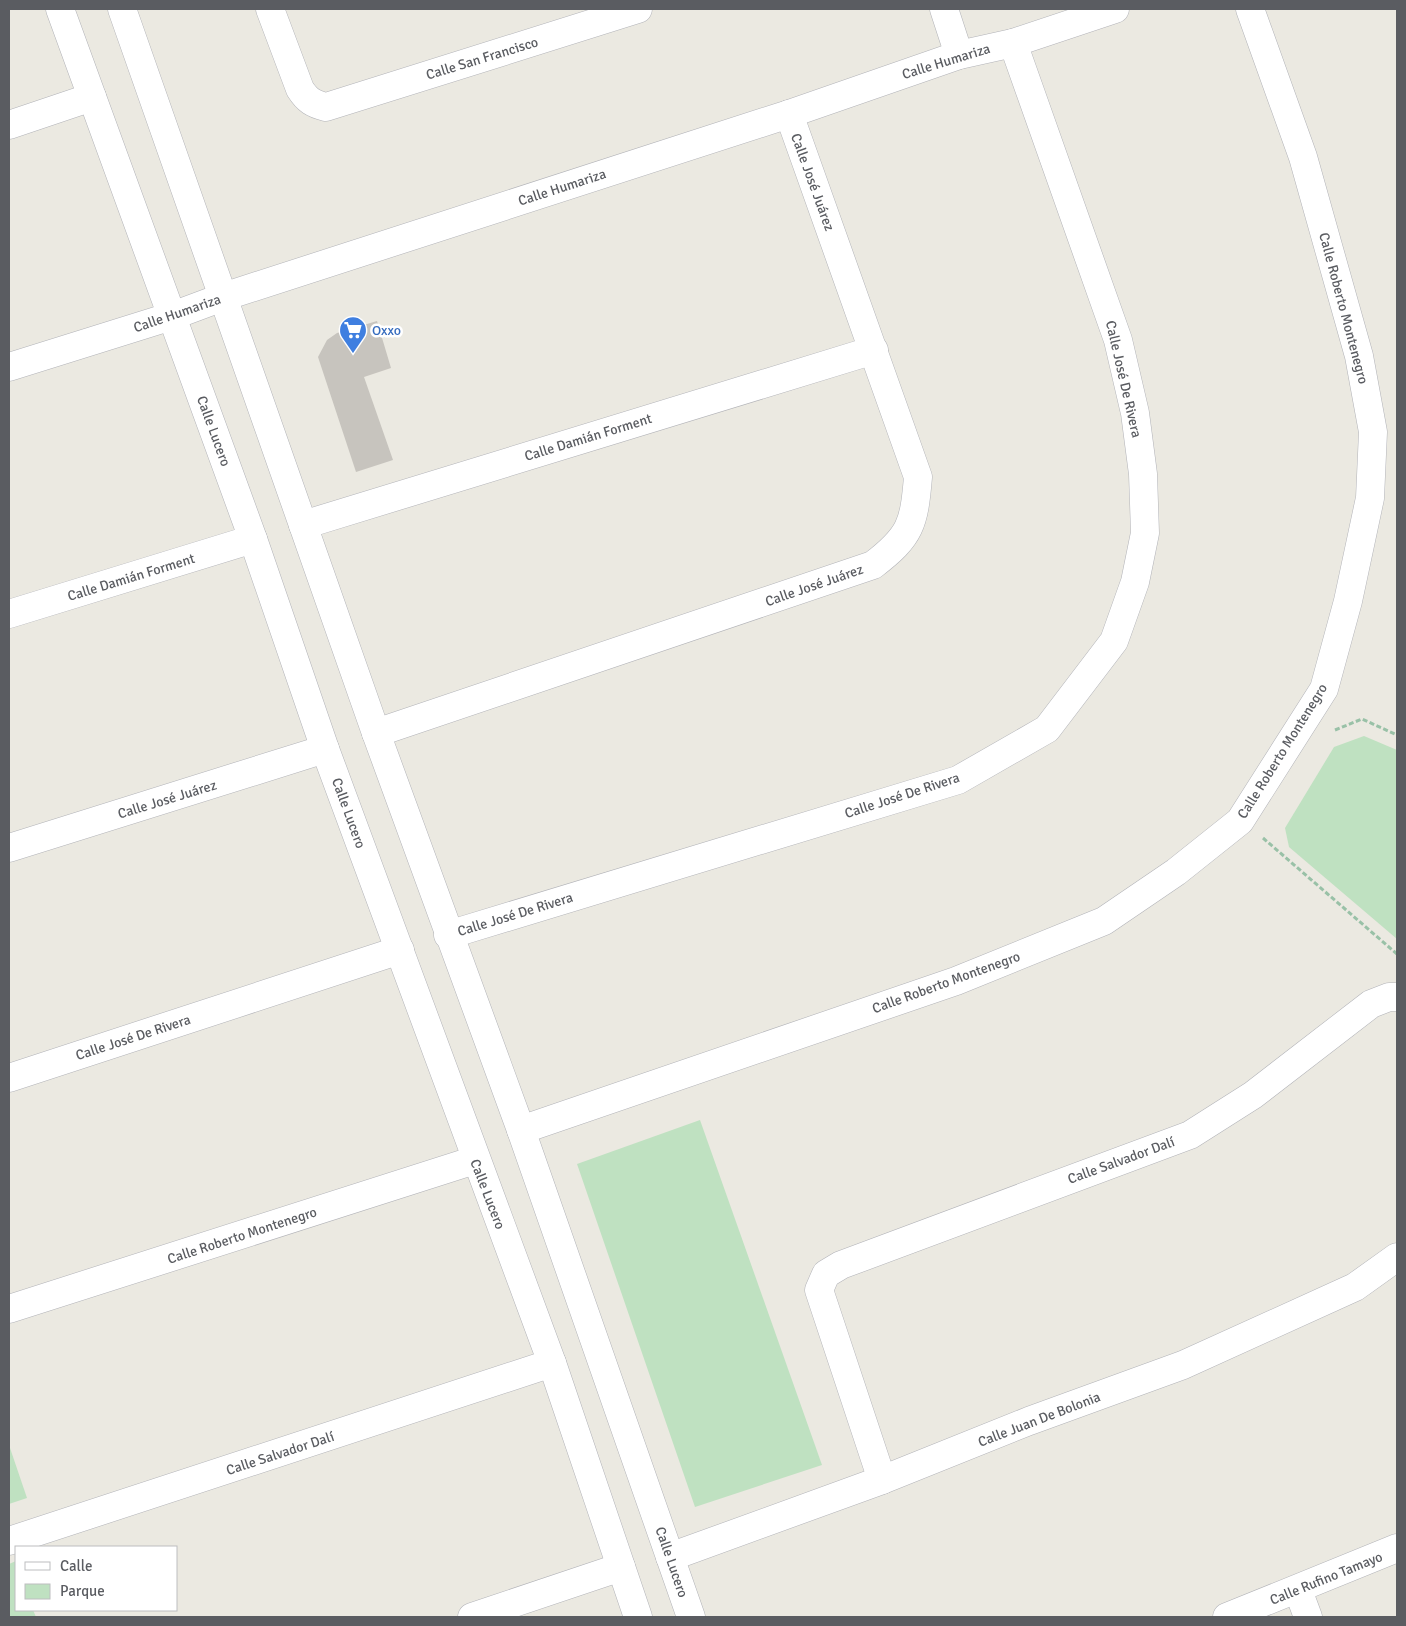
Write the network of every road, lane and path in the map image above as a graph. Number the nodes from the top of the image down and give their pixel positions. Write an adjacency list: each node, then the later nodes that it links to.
1 (60, 9): 10 (street, Calle Lucero)
2 (122, 9): 13 (street, Calle Lucero)
3 (270, 9): 4 (street, Calle San Francisco)
4 (638, 9)
5 (944, 9): 9 (street)
6 (1115, 9): 8 (street, Calle Humariza)
7 (1250, 9): 31 (street, Calle Roberto Montenegro)
8 (1013, 43): 9 (street, Calle Humariza); 26 (street, Calle José De Rivera)
9 (959, 55): 11 (street, Calle Humariza)
10 (92, 97): 12 (street); 14 (street, Calle Lucero)
11 (789, 114): 13 (street, Calle Humariza); 15 (street, Calle José Juárez)
12 (9, 125)
13 (223, 296): 14 (street, Calle Humariza); 17 (street, Calle Lucero)
14 (172, 316): 16 (street, Calle Humariza); 18 (street, Calle Lucero)
15 (874, 350): 17 (street, Calle Damián Forment); 20 (street, Calle José Juárez)
16 (9, 367)
17 (303, 525): 20 (street, Calle Lucero)
18 (253, 539): 19 (street, Calle Damián Forment); 23 (street, Calle Lucero)
19 (9, 614)
20 (376, 732): 26 (street, Calle Lucero)
21 (1329, 733): 22 (path)
22 (1397, 734)
23 (325, 749): 25 (street, Calle José Juárez); 27 (street, Calle Lucero)
24 (1268, 832): 28 (path)
25 (9, 848)
26 (448, 934): 31 (street, Calle Lucero)
27 (400, 950): 30 (street, Calle José De Rivera); 32 (street, Calle Lucero)
28 (1397, 954)
29 (1393, 997): 36 (street, Calle Salvador Dalí)
30 (9, 1078)
31 (521, 1130): 39 (street, Calle Lucero)
32 (475, 1160): 34 (street, Calle Roberto Montenegro); 35 (street, Calle Lucero)
33 (1397, 1257): 36 (street, Calle Juan De Bolonia)
34 (9, 1309)
35 (552, 1363): 37 (street, Calle Salvador Dalí); 40 (street, Calle Lucero)
36 (882, 1480): 39 (street, Calle Juan De Bolonia)
37 (9, 1541)
38 (1397, 1548): 41 (street, Calle Rufino Tamayo)
39 (670, 1557): 44 (street, Calle Lucero)
40 (621, 1568): 42 (street); 43 (street, Calle Lucero)
41 (1298, 1590): 45 (street, Calle Rufino Tamayo); 46 (street)
42 (472, 1617)
43 (638, 1617)
44 (691, 1617)
45 (1227, 1617)
46 (1308, 1617)

